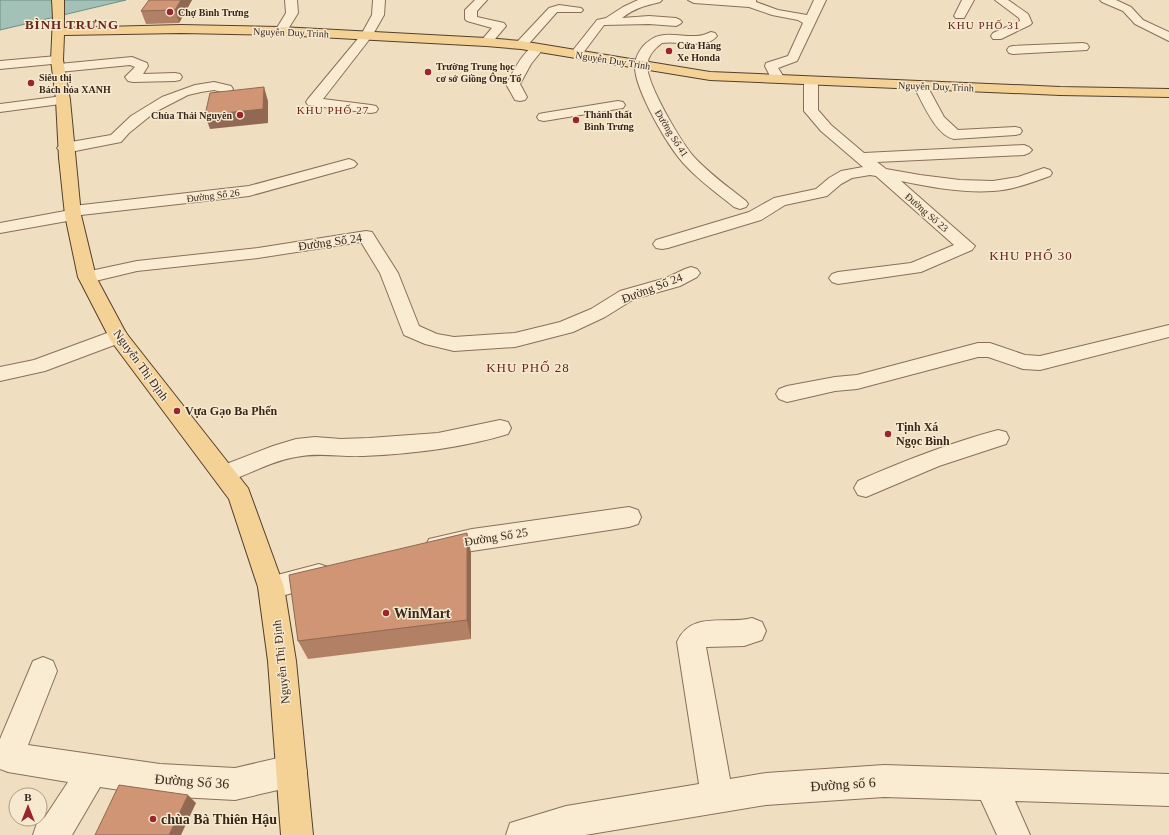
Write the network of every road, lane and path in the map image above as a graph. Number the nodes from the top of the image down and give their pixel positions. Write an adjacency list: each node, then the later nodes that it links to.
1 (58, 0): 17 (main road, Nguyễn Thị Định)
2 (291, 0): 18 (street)
3 (379, 0): 19 (street)
4 (481, 0): 23 (street)
5 (656, 0): 14 (street)
6 (694, 0): 11 (street)
7 (820, 0): 16 (street)
8 (968, 0): 13 (street)
9 (1001, 0): 21 (street)
10 (1106, 0): 22 (street)
11 (751, 2): 16 (street)
12 (577, 10): 24 (street)
13 (960, 16)
14 (610, 21): 15 (street); 28 (street)
15 (676, 22)
16 (809, 22): 33 (street)
17 (58, 25): 18 (main road, Nguyễn Duy Trinh); 29 (main road, Nguyễn Thị Định)
18 (281, 31): 19 (main road, Nguyễn Duy Trinh)
19 (366, 36): 23 (main road, Nguyễn Duy Trinh); 42 (street)
20 (712, 36): 31 (street)
21 (997, 36)
22 (1169, 36)
23 (486, 42): 24 (main road, Nguyễn Duy Trinh)
24 (521, 45): 26 (main road, Nguyễn Duy Trinh)
25 (1083, 47): 27 (street)
26 (537, 49): 28 (main road, Nguyễn Duy Trinh); 38 (street)
27 (1013, 50)
28 (576, 54): 31 (main road, Nguyễn Duy Trinh)
29 (58, 64): 30 (street); 32 (street); 39 (main road, Nguyễn Thị Định)
30 (0, 65)
31 (641, 65): 33 (main road, Nguyễn Duy Trinh); 51 (street, Đường Số 41)
32 (175, 77)
33 (778, 79): 34 (main road, Nguyễn Duy Trinh)
34 (811, 81): 35 (main road, Nguyễn Duy Trinh); 47 (street, Đường Số 23)
35 (920, 85): 37 (main road, Nguyễn Duy Trinh); 44 (street)
36 (226, 89): 45 (street)
37 (1169, 93)
38 (520, 97)
39 (63, 100): 41 (street); 45 (main road, Nguyễn Thị Định)
40 (618, 105): 43 (street)
41 (0, 108)
42 (371, 109)
43 (544, 117)
44 (1015, 131)
45 (66, 148): 52 (main road, Nguyễn Thị Định)
46 (1024, 150): 47 (street)
47 (862, 158): 49 (street, Đường Số 23)
48 (349, 164): 52 (street, Đường Số 26)
49 (881, 172): 50 (street); 54 (street); 57 (street, Đường Số 23)
50 (1044, 173)
51 (740, 204)
52 (73, 213): 53 (street, Đường Số 26); 56 (main road, Nguyễn Thị Định)
53 (0, 228)
54 (662, 244)
55 (691, 273): 56 (street, Đường Số 24)
56 (87, 276): 59 (main road, Nguyễn Thị Định)
57 (838, 278)
58 (1168, 331): 61 (street)
59 (118, 336): 60 (street); 64 (main road, Nguyễn Thị Định)
60 (0, 374)
61 (787, 394)
62 (500, 428): 64 (street)
63 (998, 438): 65 (street)
64 (224, 474): 69 (main road, Nguyễn Thị Định)
65 (866, 488)
66 (629, 517): 67 (street, Đường Số 25)
67 (413, 553)
68 (339, 571): 69 (street)
69 (271, 587): 73 (main road, Nguyễn Thị Định)
70 (752, 631): 76 (street)
71 (43, 671): 72 (street, Đường Số 36)
72 (93, 769): 73 (street, Đường Số 36); 77 (street)
73 (291, 771): 78 (main road, Nguyễn Thị Định)
74 (991, 786): 75 (street, Đường số 6); 76 (street, Đường số 6); 80 (street)
75 (1169, 790)
76 (717, 798): 79 (street, Đường số 6)
77 (49, 835)
78 (297, 835)
79 (522, 835)
80 (1014, 835)

